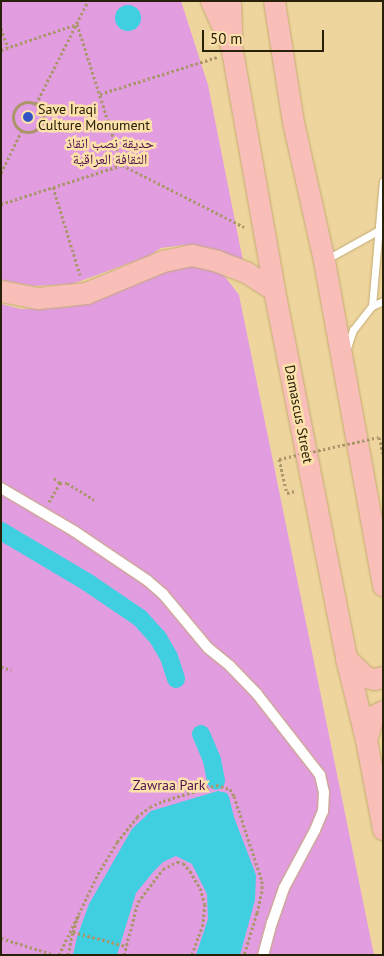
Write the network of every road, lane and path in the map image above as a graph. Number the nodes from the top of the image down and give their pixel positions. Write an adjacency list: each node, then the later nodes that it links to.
1 (88, 1): 5 (path)
2 (211, 1): 8 (main road, Damascus Street)
3 (230, 1): 8 (main road)
4 (274, 1): 23 (main road)
5 (77, 24): 7 (path); 10 (path); 11 (path)
6 (1, 28): 7 (path)
7 (8, 48): 9 (path)
8 (231, 49): 10 (path); 21 (main road, Damascus Street)
9 (1, 50)
10 (100, 94): 13 (path)
11 (36, 104): 12 (path); 12 (path)
12 (22, 130): 14 (path)
13 (122, 165): 16 (path); 21 (path)
14 (1, 173)
15 (383, 181): 17 (lane)
16 (53, 187): 18 (path); 26 (path)
17 (382, 196): 19 (lane)
18 (1, 204)
19 (381, 219): 20 (lane)
20 (379, 230): 22 (lane); 23 (lane)
21 (265, 238): 24 (main road, Damascus Street)
22 (381, 243): 28 (lane)
23 (324, 261): 29 (main road)
24 (274, 290): 26 (main road); 38 (main road, Damascus Street)
25 (1, 291): 26 (main road)
26 (86, 293)
27 (383, 301): 28 (lane)
28 (372, 306): 29 (lane)
29 (344, 376): 37 (main road)
30 (383, 454): 34 (path, bridge)
31 (54, 478): 32 (path)
32 (60, 483): 35 (path); 36 (path)
33 (1, 488): 36 (street)
34 (287, 493)
35 (94, 500)
36 (43, 514): 55 (street)
37 (383, 586)
38 (346, 658): 41 (main road); 43 (main road, Damascus Street)
39 (1, 668): 40 (path)
40 (12, 670)
41 (383, 677)
42 (383, 711): 43 (main road)
43 (366, 740): 44 (main road, Damascus Street)
44 (383, 829)
45 (83, 903): 46 (path); 50 (path); 54 (path)
46 (75, 933): 48 (path); 51 (path)
47 (1, 938): 49 (path)
48 (125, 946): 52 (path); 53 (path)
49 (54, 955)
50 (59, 955)
51 (68, 955)
52 (124, 955)
53 (192, 955)
54 (244, 955)
55 (263, 955)

